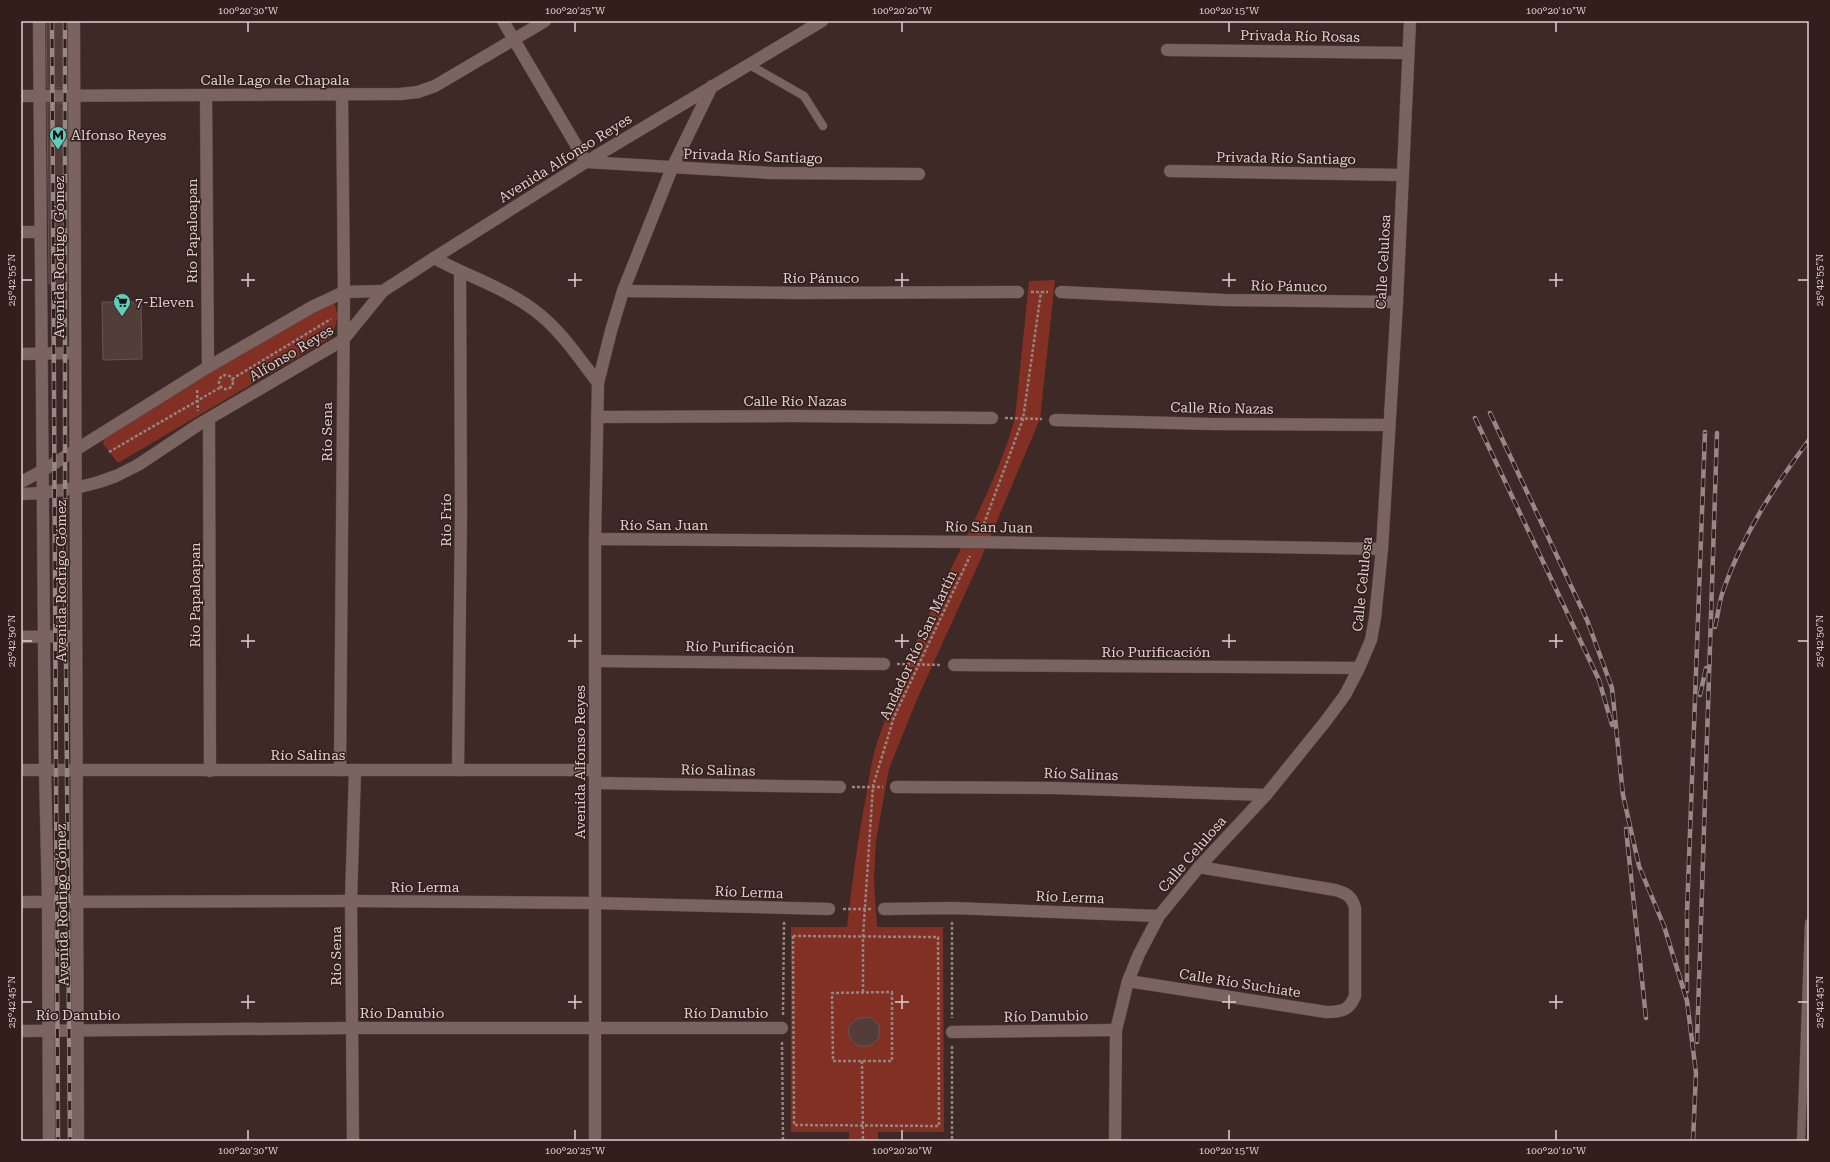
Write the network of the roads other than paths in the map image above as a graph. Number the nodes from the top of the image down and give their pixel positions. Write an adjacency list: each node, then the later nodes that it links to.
1 (39, 21): 13 (street, Avenida Rodrigo Gómez)
2 (74, 21): 14 (street, Avenida Rodrigo Gómez)
3 (503, 21): 7 (street)
4 (545, 21): 7 (street, Calle Lago de Chapala)
5 (822, 21): 10 (street, Avenida Alfonso Reyes)
6 (1410, 21): 9 (street, Calle Celulosa)
7 (514, 39): 12 (street, Calle Lago de Chapala); 18 (street)
8 (1167, 50): 9 (street, Privada Río Rosas)
9 (1408, 52): 22 (street, Calle Celulosa)
10 (748, 64): 11 (street, Avenida Alfonso Reyes); 17 (lane)
11 (712, 86): 18 (street, Avenida Alfonso Reyes); 19 (street, Avenida Alfonso Reyes)
12 (342, 94): 15 (street, Calle Lago de Chapala); 29 (street, Río Sena)
13 (40, 95): 14 (street, Calle Lago de Chapala); 16 (street, Calle Lago de Chapala); 24 (street, Avenida Rodrigo Gómez)
14 (75, 95): 15 (street, Calle Lago de Chapala); 36 (street, Avenida Rodrigo Gómez)
15 (206, 95): 37 (street, Río Papaloapan)
16 (21, 96)
17 (823, 126)
18 (586, 162): 19 (street, Privada Río Santiago); 25 (street, Avenida Alfonso Reyes)
19 (672, 168): 21 (street, Privada Río Santiago); 28 (street, Avenida Alfonso Reyes)
20 (1170, 171): 22 (street, Privada Río Santiago)
21 (919, 174)
22 (1402, 175): 32 (street, Calle Celulosa)
23 (21, 232): 24 (street)
24 (40, 232): 35 (street, Avenida Rodrigo Gómez)
25 (434, 258): 26 (street); 27 (street, Avenida Alfonso Reyes)
26 (460, 271): 38 (street); 64 (street, Río Frío)
27 (383, 291): 29 (street, Alfonso Reyes); 33 (street, Alfonso Reyes)
28 (623, 291): 30 (street, Río Pánuco); 38 (street, Avenida Alfonso Reyes)
29 (344, 292): 33 (street, Río Sena); 37 (street, Alfonso Reyes)
30 (1018, 292)
31 (1061, 292): 32 (street, Río Pánuco)
32 (1397, 302): 43 (street, Calle Celulosa)
33 (343, 340): 41 (street, Alfonso Reyes); 62 (street, Río Sena)
34 (21, 354): 35 (street)
35 (41, 354): 36 (street); 45 (street, Avenida Rodrigo Gómez)
36 (74, 354): 44 (street, Avenida Rodrigo Gómez)
37 (208, 367): 44 (street, Alfonso Reyes)
38 (598, 383): 39 (street, Avenida Alfonso Reyes)
39 (597, 417): 40 (street, Calle Río Nazas); 50 (street, Avenida Alfonso Reyes)
40 (992, 418)
41 (209, 419): 47 (street, Alfonso Reyes); 66 (street, Río Papaloapan)
42 (1055, 420): 43 (street, Calle Río Nazas)
43 (1389, 425): 51 (street, Calle Celulosa)
44 (75, 450): 45 (street, Alfonso Reyes); 47 (street, Avenida Rodrigo Gómez)
45 (42, 471): 46 (street, Alfonso Reyes); 48 (street, Avenida Rodrigo Gómez)
46 (21, 482)
47 (76, 488): 48 (street, Alfonso Reyes); 52 (street, Avenida Rodrigo Gómez)
48 (42, 492): 49 (street, Alfonso Reyes); 54 (street, Avenida Rodrigo Gómez)
49 (21, 494)
50 (595, 539): 51 (street, Río San Juan); 55 (street, Avenida Alfonso Reyes)
51 (1382, 549): 58 (street, Calle Celulosa)
52 (76, 636): 54 (street); 61 (street, Avenida Rodrigo Gómez)
53 (21, 637): 54 (street)
54 (44, 637): 60 (street, Avenida Rodrigo Gómez)
55 (595, 661): 56 (street, Río Purificación); 65 (street, Avenida Alfonso Reyes)
56 (884, 664)
57 (954, 665): 58 (street, Río Purificación)
58 (1359, 668): 70 (street, Calle Celulosa)
59 (21, 770): 60 (street, Río Salinas)
60 (45, 770): 61 (street, Río Salinas); 74 (street, Avenida Rodrigo Gómez)
61 (76, 770): 66 (street, Río Salinas); 75 (street, Avenida Rodrigo Gómez)
62 (340, 770): 63 (street, Río Salinas); 66 (street, Río Salinas)
63 (355, 770): 64 (street, Río Salinas); 72 (street, Río Sena)
64 (458, 770): 65 (street, Río Salinas)
65 (595, 770): 67 (street, Avenida Alfonso Reyes)
66 (210, 771)
67 (595, 783): 68 (street, Río Salinas); 76 (street, Avenida Alfonso Reyes)
68 (840, 787)
69 (896, 787): 70 (street, Río Salinas)
70 (1266, 794): 71 (street, Calle Celulosa)
71 (1199, 867): 79 (street, Calle Celulosa); 81 (street, Calle Río Suchiate)
72 (352, 901): 75 (street, Río Lerma); 76 (street, Río Lerma); 82 (street, Río Sena)
73 (21, 902): 74 (street, Río Lerma)
74 (48, 902): 75 (street, Río Lerma); 85 (street, Avenida Rodrigo Gómez)
75 (76, 902): 86 (street, Avenida Rodrigo Gómez)
76 (594, 903): 77 (street, Río Lerma); 83 (street, Avenida Alfonso Reyes)
77 (829, 909)
78 (884, 909): 79 (street, Río Lerma)
79 (1159, 916): 81 (street, Calle Celulosa)
80 (1809, 923): 90 (lane)
81 (1128, 981): 87 (street, Calle Celulosa)
82 (351, 1028): 83 (street, Río Danubio); 86 (street, Río Danubio); 93 (street, Río Sena)
83 (595, 1028): 84 (street, Río Danubio); 94 (street, Avenida Alfonso Reyes)
84 (782, 1028)
85 (48, 1030): 86 (street, Río Danubio); 88 (street, Río Danubio); 91 (street, Avenida Rodrigo Gómez)
86 (78, 1030): 92 (street, Avenida Rodrigo Gómez)
87 (1116, 1030): 89 (street, Río Danubio); 95 (street, Calle Celulosa)
88 (21, 1031)
89 (952, 1032)
90 (1807, 1034): 96 (lane)
91 (49, 1141)
92 (78, 1141)
93 (353, 1141)
94 (595, 1141)
95 (1115, 1141)
96 (1801, 1141)

